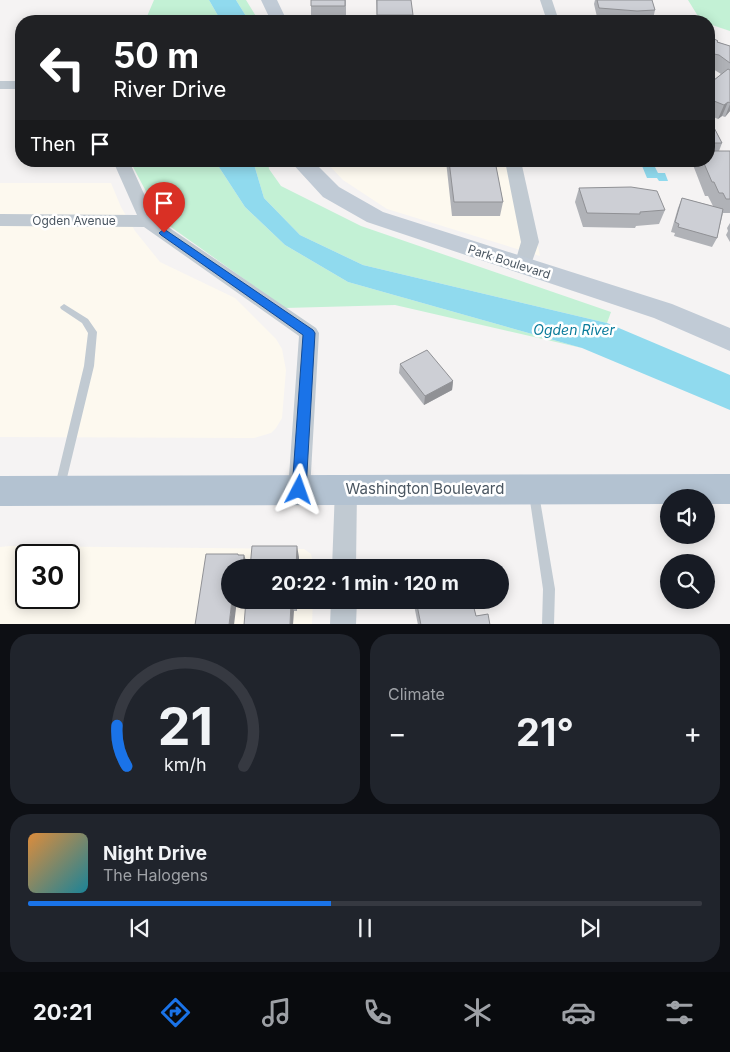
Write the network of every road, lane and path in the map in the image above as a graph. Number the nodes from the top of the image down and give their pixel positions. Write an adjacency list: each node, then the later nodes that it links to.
1 (269, 0): 3 (street)
2 (546, 0): 4 (street)
3 (276, 15)
4 (551, 15)
5 (0, 85): 6 (street)
6 (15, 85)
7 (124, 167): 11 (street)
8 (307, 167): 12 (street, Park Boulevard)
9 (514, 167): 12 (street)
10 (0, 220): 11 (street, Ogden Avenue)
11 (148, 221): 17 (street)
12 (523, 266): 14 (street, Park Boulevard)
13 (64, 307): 20 (lane)
14 (730, 340)
15 (533, 489): 16 (main road, Washington Boulevard); 18 (main road, Washington Boulevard); 24 (lane)
16 (730, 489)
17 (299, 490): 18 (main road, Washington Boulevard); 20 (main road, Washington Boulevard)
18 (346, 490): 21 (street)
19 (0, 491): 20 (main road, Washington Boulevard)
20 (59, 491)
21 (344, 559)
22 (344, 609): 23 (street)
23 (343, 624)
24 (548, 624)

